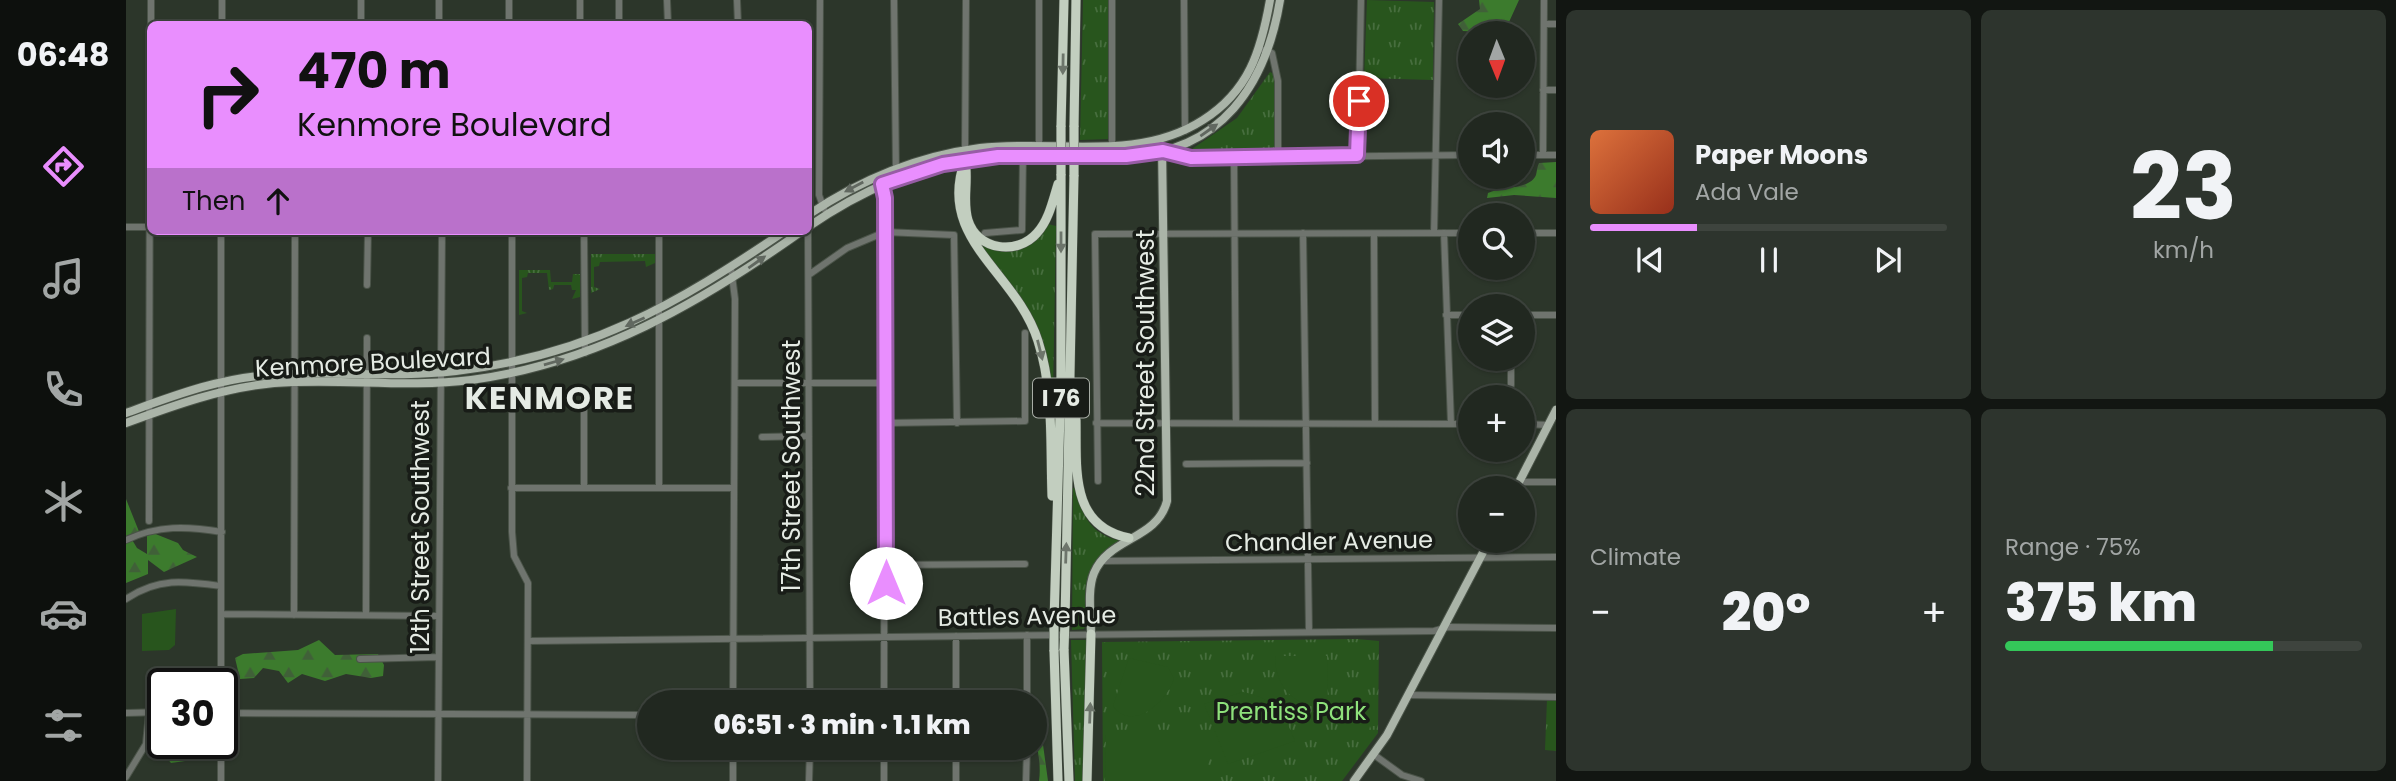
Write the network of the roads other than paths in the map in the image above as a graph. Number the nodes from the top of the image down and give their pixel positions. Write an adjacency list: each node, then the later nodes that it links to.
1 (151, 0): 23 (street)
2 (222, 0): 24 (street)
3 (361, 0): 25 (street)
4 (439, 0): 26 (street)
5 (509, 0): 27 (street)
6 (580, 0): 28 (street)
7 (619, 0): 29 (street)
8 (667, 0): 30 (street)
9 (737, 0): 31 (street)
10 (820, 0): 36 (street)
11 (894, 0): 57 (street)
12 (966, 0): 47 (street)
13 (1039, 0): 42 (street)
14 (1064, 0): 58 (highway, I 76, one-way to 58, bridge)
15 (1076, 0): 101 (highway, I 76, bridge)
16 (1112, 0): 43 (street)
17 (1184, 0): 39 (street)
18 (1270, 0): 34 (main road)
19 (1280, 0): 34 (main road)
20 (1361, 0): 49 (street)
21 (1439, 0): 53 (street)
22 (1544, 0): 32 (street)
23 (151, 21)
24 (222, 21)
25 (361, 21)
26 (439, 21)
27 (509, 21)
28 (580, 21)
29 (619, 21)
30 (668, 21)
31 (738, 21)
32 (1544, 23): 33 (street); 38 (street)
33 (1556, 23)
34 (1264, 50): 39 (main road); 44 (main road, one-way to 34); 56 (street)
35 (812, 79): 36 (street)
36 (819, 79): 46 (street)
37 (1556, 89): 38 (street)
38 (1543, 90): 51 (street)
39 (1185, 131): 40 (main road)
40 (1161, 141): 43 (main road); 44 (main road, 22nd Street Southwest)
41 (1023, 145): 42 (main road); 47 (main road); 48 (street)
42 (1039, 150): 43 (main road); 48 (main road)
43 (1112, 151): 44 (main road)
44 (1163, 151): 55 (street); 69 (main road, 22nd Street Southwest)
45 (812, 155): 46 (street)
46 (819, 155): 61 (street)
47 (965, 155): 48 (main road); 57 (main road); 58 (highway); 59 (main road); 153 (highway, one-way to 153)
48 (1023, 155): 68 (street)
49 (1357, 155): 53 (street); 56 (street)
50 (1535, 155): 51 (street)
51 (1543, 155): 52 (street)
52 (1556, 155)
53 (1435, 156): 54 (street); 72 (street)
54 (1458, 156)
55 (1234, 158): 56 (street); 70 (street)
56 (1278, 158)
57 (896, 169): 59 (street); 61 (main road, one-way to 61)
58 (1061, 174): 153 (highway, I 76, one-way to 153)
59 (897, 179): 60 (main road)
60 (882, 184): 63 (main road); 67 (street)
61 (823, 205): 62 (main road); 63 (street)
62 (812, 212)
63 (826, 215): 64 (main road)
64 (812, 226)
65 (126, 227): 66 (street)
66 (147, 227)
67 (885, 232): 92 (street); 114 (street); 124 (street)
68 (985, 233)
69 (1164, 233): 70 (street); 125 (main road, 22nd Street Southwest); 128 (street)
70 (1234, 233): 71 (street); 126 (street)
71 (1303, 233): 77 (street); 127 (street)
72 (1434, 233): 73 (street); 77 (street)
73 (1444, 233): 74 (street); 96 (street)
74 (1458, 233)
75 (1535, 233): 76 (street)
76 (1556, 233)
77 (1374, 234): 129 (street)
78 (150, 235): 118 (street)
79 (221, 235): 116 (street)
80 (295, 235): 109 (street)
81 (368, 235): 94 (street)
82 (442, 235): 108 (street, 12th Street Southwest)
83 (512, 235): 106 (street)
84 (584, 235): 104 (street)
85 (659, 235): 95 (street)
86 (776, 235): 91 (main road, Kenmore Boulevard)
87 (782, 235): 90 (street)
88 (796, 235): 90 (main road, Kenmore Boulevard)
89 (808, 235): 92 (street, 17th Street Southwest)
90 (786, 242): 93 (main road, Kenmore Boulevard, one-way to 90)
91 (731, 268): 93 (street); 95 (main road, Kenmore Boulevard)
92 (810, 274): 113 (street, 17th Street Southwest)
93 (733, 279): 100 (main road, Kenmore Boulevard); 112 (street)
94 (367, 285)
95 (660, 310): 100 (street); 104 (main road, Kenmore Boulevard, one-way to 104)
96 (1446, 315): 97 (street); 130 (street)
97 (1458, 315)
98 (1535, 315): 99 (street)
99 (1556, 315)
100 (660, 321): 105 (main road, Kenmore Boulevard); 144 (street)
101 (1073, 324): 148 (highway); 208 (highway, I 76, one-way to 101, bridge)
102 (1025, 332): 124 (street)
103 (367, 338): 110 (street)
104 (585, 342): 105 (street); 106 (main road, Kenmore Boulevard)
105 (585, 352): 106 (main road, Kenmore Boulevard, one-way to 105)
106 (512, 368): 108 (main road, Kenmore Boulevard); 111 (main road, Kenmore Boulevard); 142 (street)
107 (1511, 371): 115 (street)
108 (439, 373): 110 (main road, Kenmore Boulevard); 111 (street, 12th Street Southwest)
109 (294, 379): 110 (main road, Kenmore Boulevard); 116 (main road, Kenmore Boulevard); 161 (street)
110 (367, 379): 111 (main road, Kenmore Boulevard); 162 (street)
111 (439, 383): 163 (street, 12th Street Southwest)
112 (735, 383): 113 (street); 145 (street)
113 (810, 383): 114 (street); 134 (street, 17th Street Southwest)
114 (885, 383): 123 (street)
115 (1511, 385)
116 (222, 386): 118 (main road, Kenmore Boulevard); 121 (main road, Kenmore Boulevard); 147 (street)
117 (584, 397): 143 (street)
118 (149, 405): 120 (main road, Kenmore Boulevard); 121 (street)
119 (1556, 410): 133 (main road)
120 (126, 413)
121 (149, 414): 122 (main road, Kenmore Boulevard); 146 (street)
122 (126, 423)
123 (885, 423): 124 (street); 157 (street)
124 (957, 423)
125 (1166, 423): 126 (street); 128 (street); 148 (main road, 22nd Street Southwest)
126 (1236, 423): 127 (street)
127 (1306, 423): 129 (street); 136 (street)
128 (1096, 424): 139 (street)
129 (1375, 424): 130 (street)
130 (1451, 424): 131 (street)
131 (1458, 424)
132 (1535, 424): 133 (street)
133 (1548, 425): 138 (main road)
134 (809, 436): 135 (street); 172 (street, 17th Street Southwest)
135 (762, 437)
136 (1307, 463): 137 (street); 155 (street)
137 (1185, 464)
138 (1522, 476)
139 (1098, 481)
140 (1556, 482): 141 (street)
141 (1535, 484)
142 (512, 488): 143 (street); 173 (street)
143 (584, 488): 144 (street)
144 (659, 488): 145 (street)
145 (734, 488): 171 (street)
146 (149, 521)
147 (222, 532): 149 (street); 158 (street)
148 (1129, 538): 154 (main road, 22nd Street Southwest)
149 (126, 540)
150 (1482, 553): 151 (main road)
151 (1480, 557): 152 (street, Chandler Avenue); 155 (street, Chandler Avenue); 165 (main road)
152 (1556, 557)
153 (1056, 561): 207 (highway, I 76, bridge)
154 (1102, 561): 155 (street, Chandler Avenue); 167 (main road)
155 (1308, 561): 166 (street)
156 (1025, 564): 157 (street)
157 (886, 565): 170 (street)
158 (222, 586): 159 (street); 160 (street)
159 (126, 599)
160 (221, 614): 161 (street); 176 (street)
161 (294, 615): 162 (street)
162 (366, 615): 163 (street)
163 (439, 616): 174 (street, 12th Street Southwest)
164 (1556, 628): 165 (street, Battles Avenue)
165 (1442, 629): 166 (street, Battles Avenue); 182 (main road)
166 (1308, 631): 167 (street, Battles Avenue)
167 (1091, 634): 168 (street, Battles Avenue); 209 (highway, one-way to 167)
168 (1027, 635): 169 (street, Battles Avenue); 181 (street)
169 (956, 636): 170 (street, Battles Avenue); 180 (street)
170 (885, 637): 172 (street, Battles Avenue); 179 (street)
171 (734, 638): 172 (street, Battles Avenue); 173 (street, Battles Avenue); 177 (street)
172 (810, 638): 178 (street, 17th Street Southwest)
173 (528, 641): 188 (street)
174 (439, 657): 175 (street); 187 (street, 12th Street Southwest)
175 (360, 659)
176 (221, 668)
177 (733, 690)
178 (810, 690)
179 (884, 690)
180 (956, 690)
181 (1027, 690)
182 (1408, 695): 183 (street); 191 (main road)
183 (1556, 697)
184 (126, 713): 185 (street)
185 (147, 713)
186 (238, 713): 187 (street)
187 (438, 714): 188 (street); 200 (street, 12th Street Southwest)
188 (527, 714): 189 (street); 201 (street)
189 (637, 715)
190 (147, 734): 198 (street)
191 (1373, 754): 210 (main road); 211 (street)
192 (221, 759): 199 (street)
193 (733, 760): 202 (street)
194 (810, 760): 203 (street)
195 (884, 760): 204 (street)
196 (956, 760): 205 (street)
197 (1027, 760): 206 (street)
198 (126, 777)
199 (221, 781)
200 (438, 781)
201 (527, 781)
202 (733, 781)
203 (810, 781)
204 (884, 781)
205 (956, 781)
206 (1026, 781)
207 (1058, 781)
208 (1069, 781)
209 (1087, 781)
210 (1354, 781)
211 (1421, 781)

